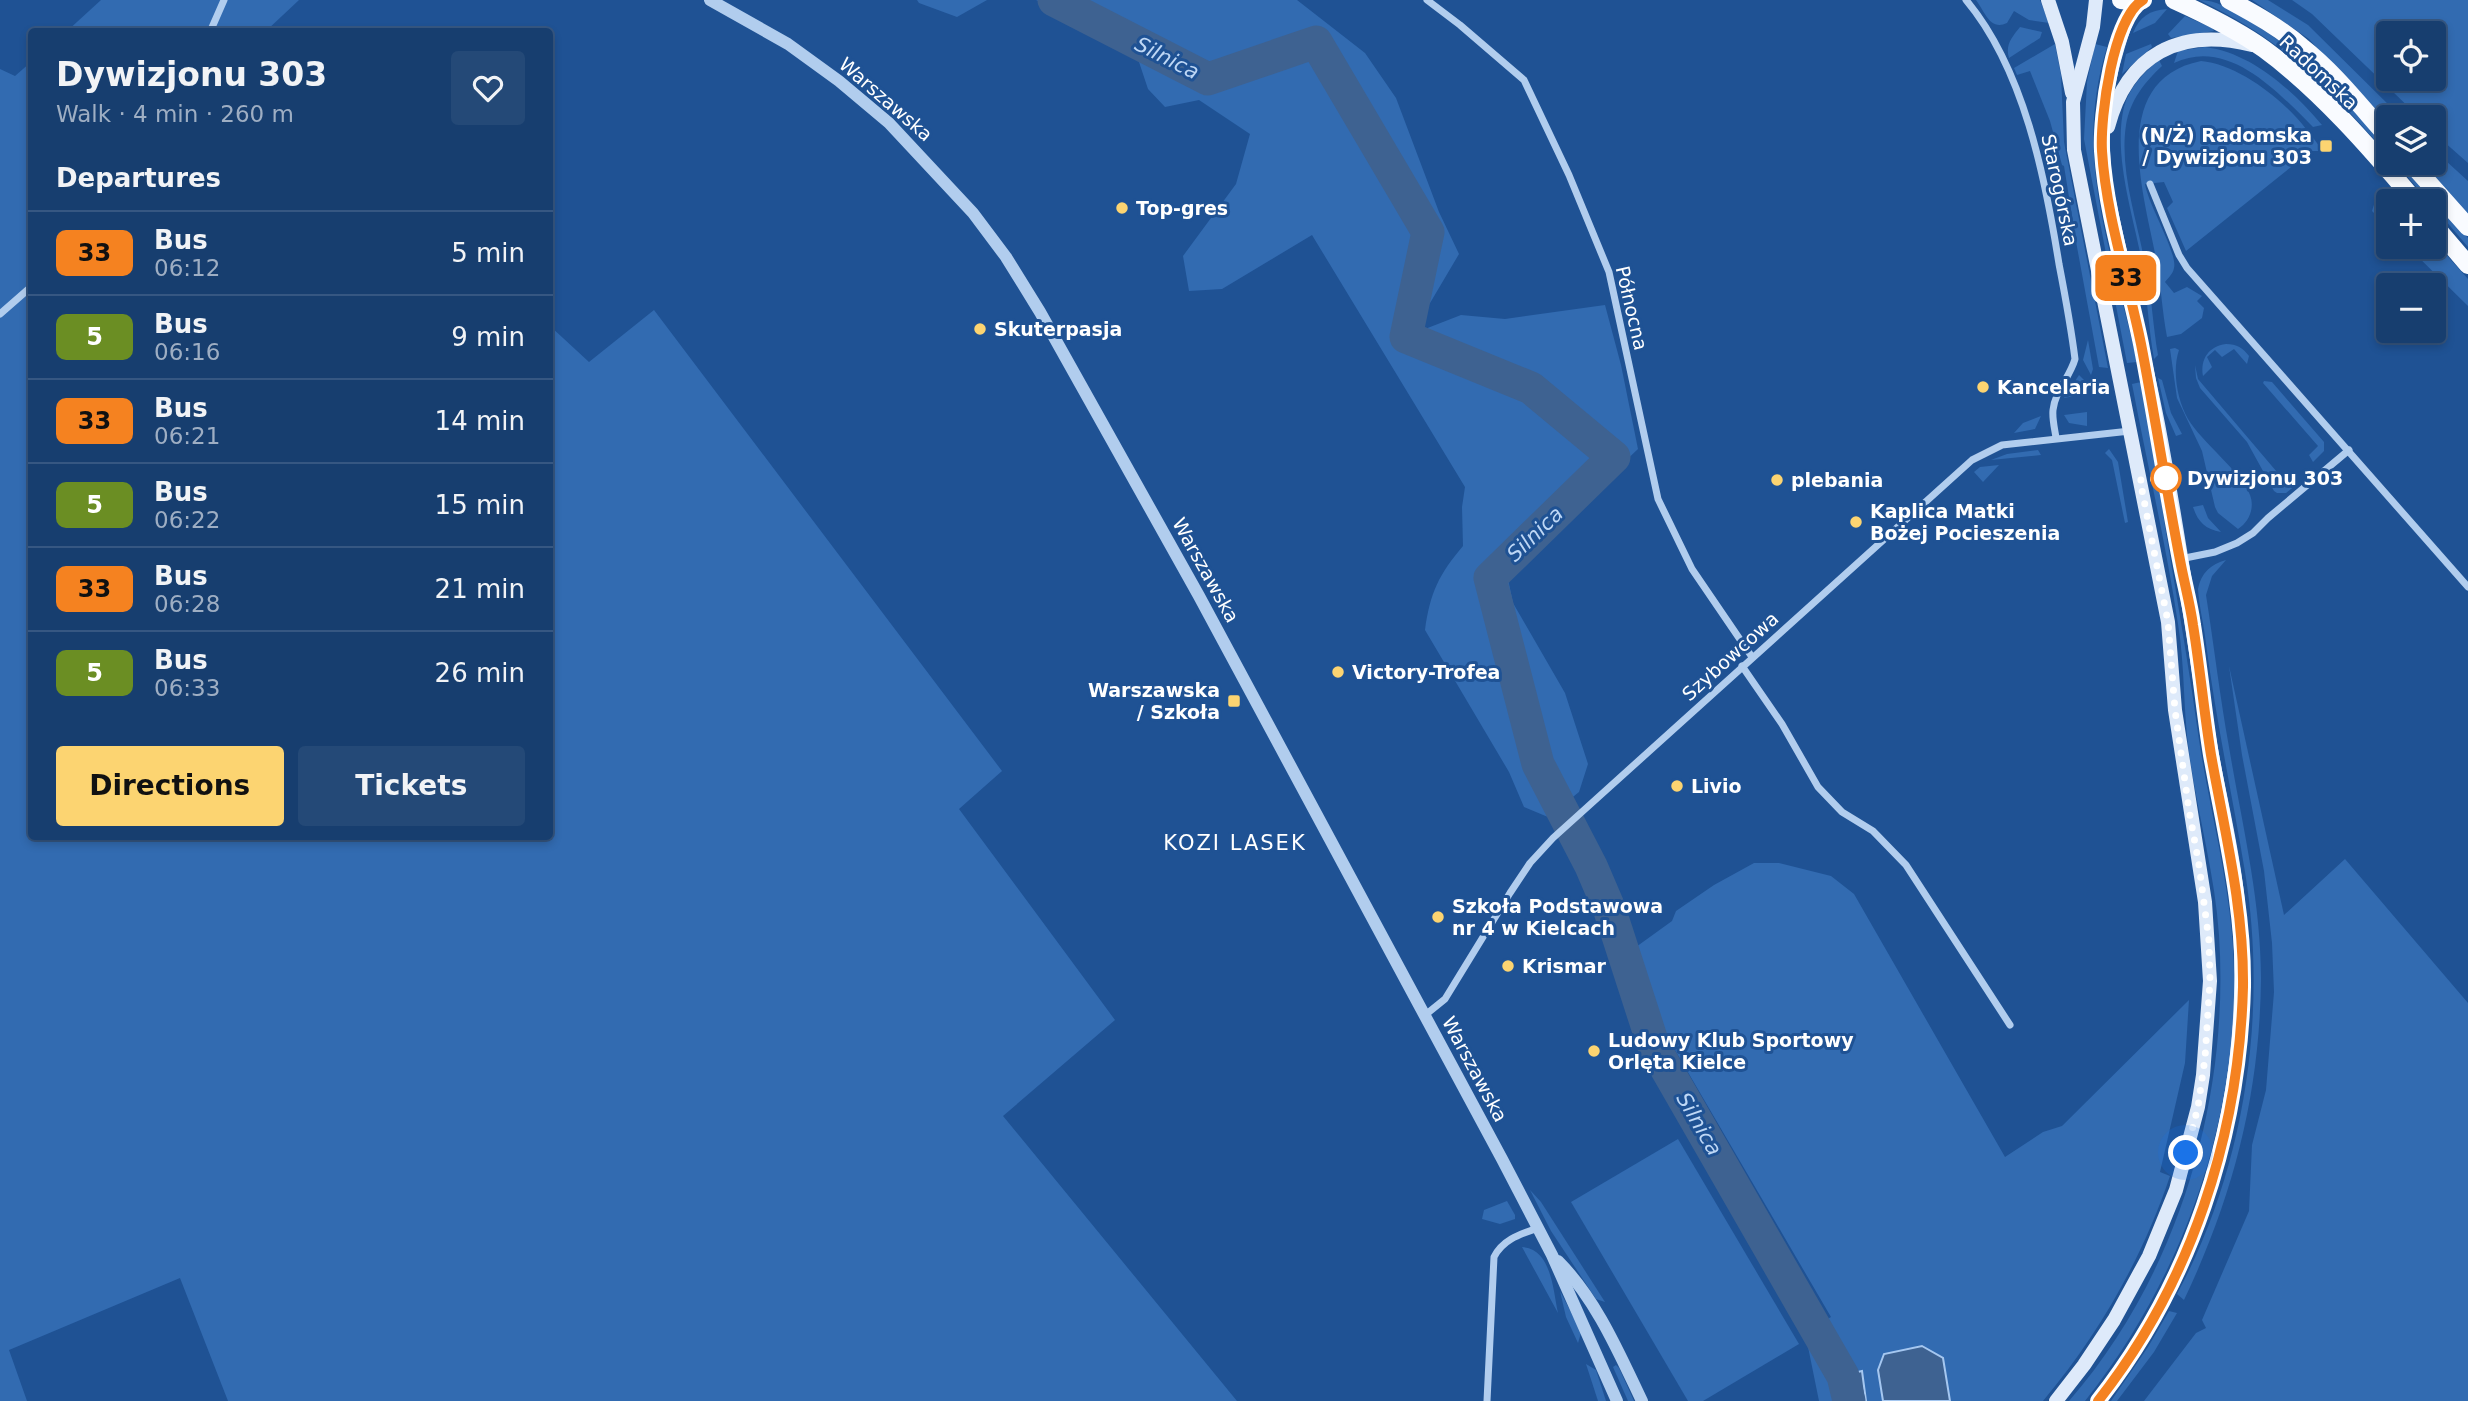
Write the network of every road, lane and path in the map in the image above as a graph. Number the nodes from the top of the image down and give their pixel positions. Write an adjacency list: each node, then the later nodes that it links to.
1 (224, 0): 10 (street)
2 (710, 0): 30 (street, Warszawska)
3 (1427, 0): 28 (street, Północna)
4 (1966, 0): 24 (street, Starogórska)
5 (2048, 0): 12 (main road)
6 (2096, 0): 12 (main road)
7 (2174, 0): 11 (main road, Radomska)
8 (2229, 0): 13 (main road, Radomska)
9 (2134, 1): 14 (main road)
10 (212, 28)
11 (2262, 47): 14 (main road); 17 (main road, Radomska)
12 (2073, 102): 23 (main road)
13 (2376, 123)
14 (2102, 148): 26 (main road)
15 (2422, 175): 18 (main road)
16 (2150, 184): 25 (street)
17 (2404, 189)
18 (2468, 227)
19 (2446, 239): 20 (main road)
20 (2468, 265)
21 (28, 290): 22 (street)
22 (0, 314)
23 (2130, 431): 24 (street, Szybowcowa); 37 (main road)
24 (2056, 438): 28 (street, Szybowcowa)
25 (2349, 450): 26 (street); 27 (street)
26 (2180, 559): 38 (main road)
27 (2468, 587)
28 (1752, 657): 29 (street, Szybowcowa)
29 (1742, 666): 30 (street, Szybowcowa); 31 (street)
30 (1424, 1016): 32 (street, Warszawska)
31 (2010, 1025)
32 (1538, 1228): 33 (street, Warszawska); 34 (street)
33 (1552, 1255): 35 (street, Warszawska); 36 (street, Warszawska)
34 (1487, 1401)
35 (1617, 1401)
36 (1642, 1401)
37 (2056, 1401)
38 (2098, 1401)

